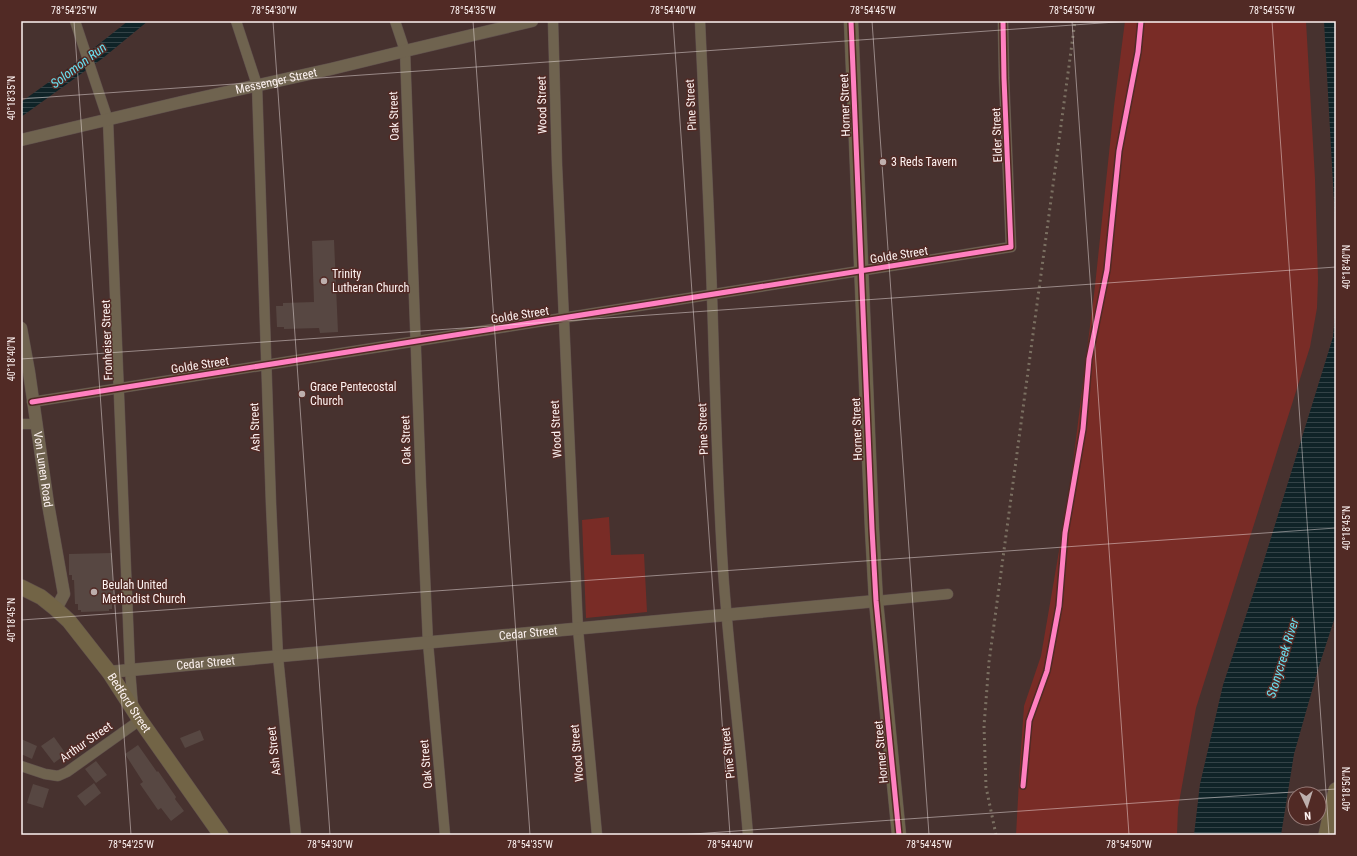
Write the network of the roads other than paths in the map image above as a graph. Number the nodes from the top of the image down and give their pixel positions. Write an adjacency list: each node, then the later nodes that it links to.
1 (75, 21): 11 (street, Fronheiser Street)
2 (236, 21): 10 (street, Ash Street)
3 (395, 21): 9 (street, Oak Street)
4 (532, 21): 9 (street, Messenger Street)
5 (553, 21): 16 (street, Wood Street)
6 (700, 21): 15 (street, Pine Street)
7 (851, 21): 14 (main road, Horner Street)
8 (1004, 21): 13 (street, Elder Street)
9 (405, 51): 10 (street, Messenger Street); 18 (street, Oak Street)
10 (257, 85): 11 (street, Messenger Street); 20 (street, Ash Street)
11 (108, 120): 12 (street, Messenger Street); 21 (street, Fronheiser Street)
12 (21, 140)
13 (1011, 247): 14 (street, Golde Street)
14 (862, 271): 15 (street, Golde Street); 27 (main road, Horner Street)
15 (712, 294): 16 (street, Golde Street); 29 (street, Pine Street)
16 (564, 318): 18 (street, Golde Street); 30 (street, Wood Street)
17 (21, 328): 19 (street, Von Lunen Road)
18 (416, 341): 20 (street, Golde Street); 31 (street, Oak Street)
19 (23, 356): 22 (street, Von Lunen Road)
20 (266, 365): 21 (street, Golde Street); 32 (street, Ash Street)
21 (118, 388): 22 (street, Golde Street); 33 (street, Fronheiser Street)
22 (32, 402): 24 (street, Von Lunen Road)
23 (21, 424): 24 (street)
24 (36, 424): 28 (street, Von Lunen Road)
25 (21, 587): 28 (main road, Bedford Street)
26 (948, 594): 27 (street, Cedar Street)
27 (876, 601): 29 (street, Cedar Street); 43 (main road, Horner Street)
28 (56, 609): 34 (main road, Bedford Street)
29 (726, 615): 30 (street, Cedar Street); 42 (street, Pine Street)
30 (578, 629): 31 (street, Cedar Street); 41 (street, Wood Street)
31 (428, 643): 32 (street, Cedar Street); 40 (street, Oak Street)
32 (278, 657): 33 (street, Cedar Street); 39 (street, Ash Street)
33 (130, 670): 34 (street, Cedar Street); 35 (street, Fronheiser Street)
34 (108, 672): 35 (main road, Bedford Street)
35 (137, 715): 36 (street, Arthur Street); 38 (main road, Bedford Street)
36 (21, 766)
37 (1336, 790): 44 (main road)
38 (221, 835)
39 (296, 835)
40 (445, 835)
41 (598, 835)
42 (748, 835)
43 (899, 835)
44 (1326, 835)

